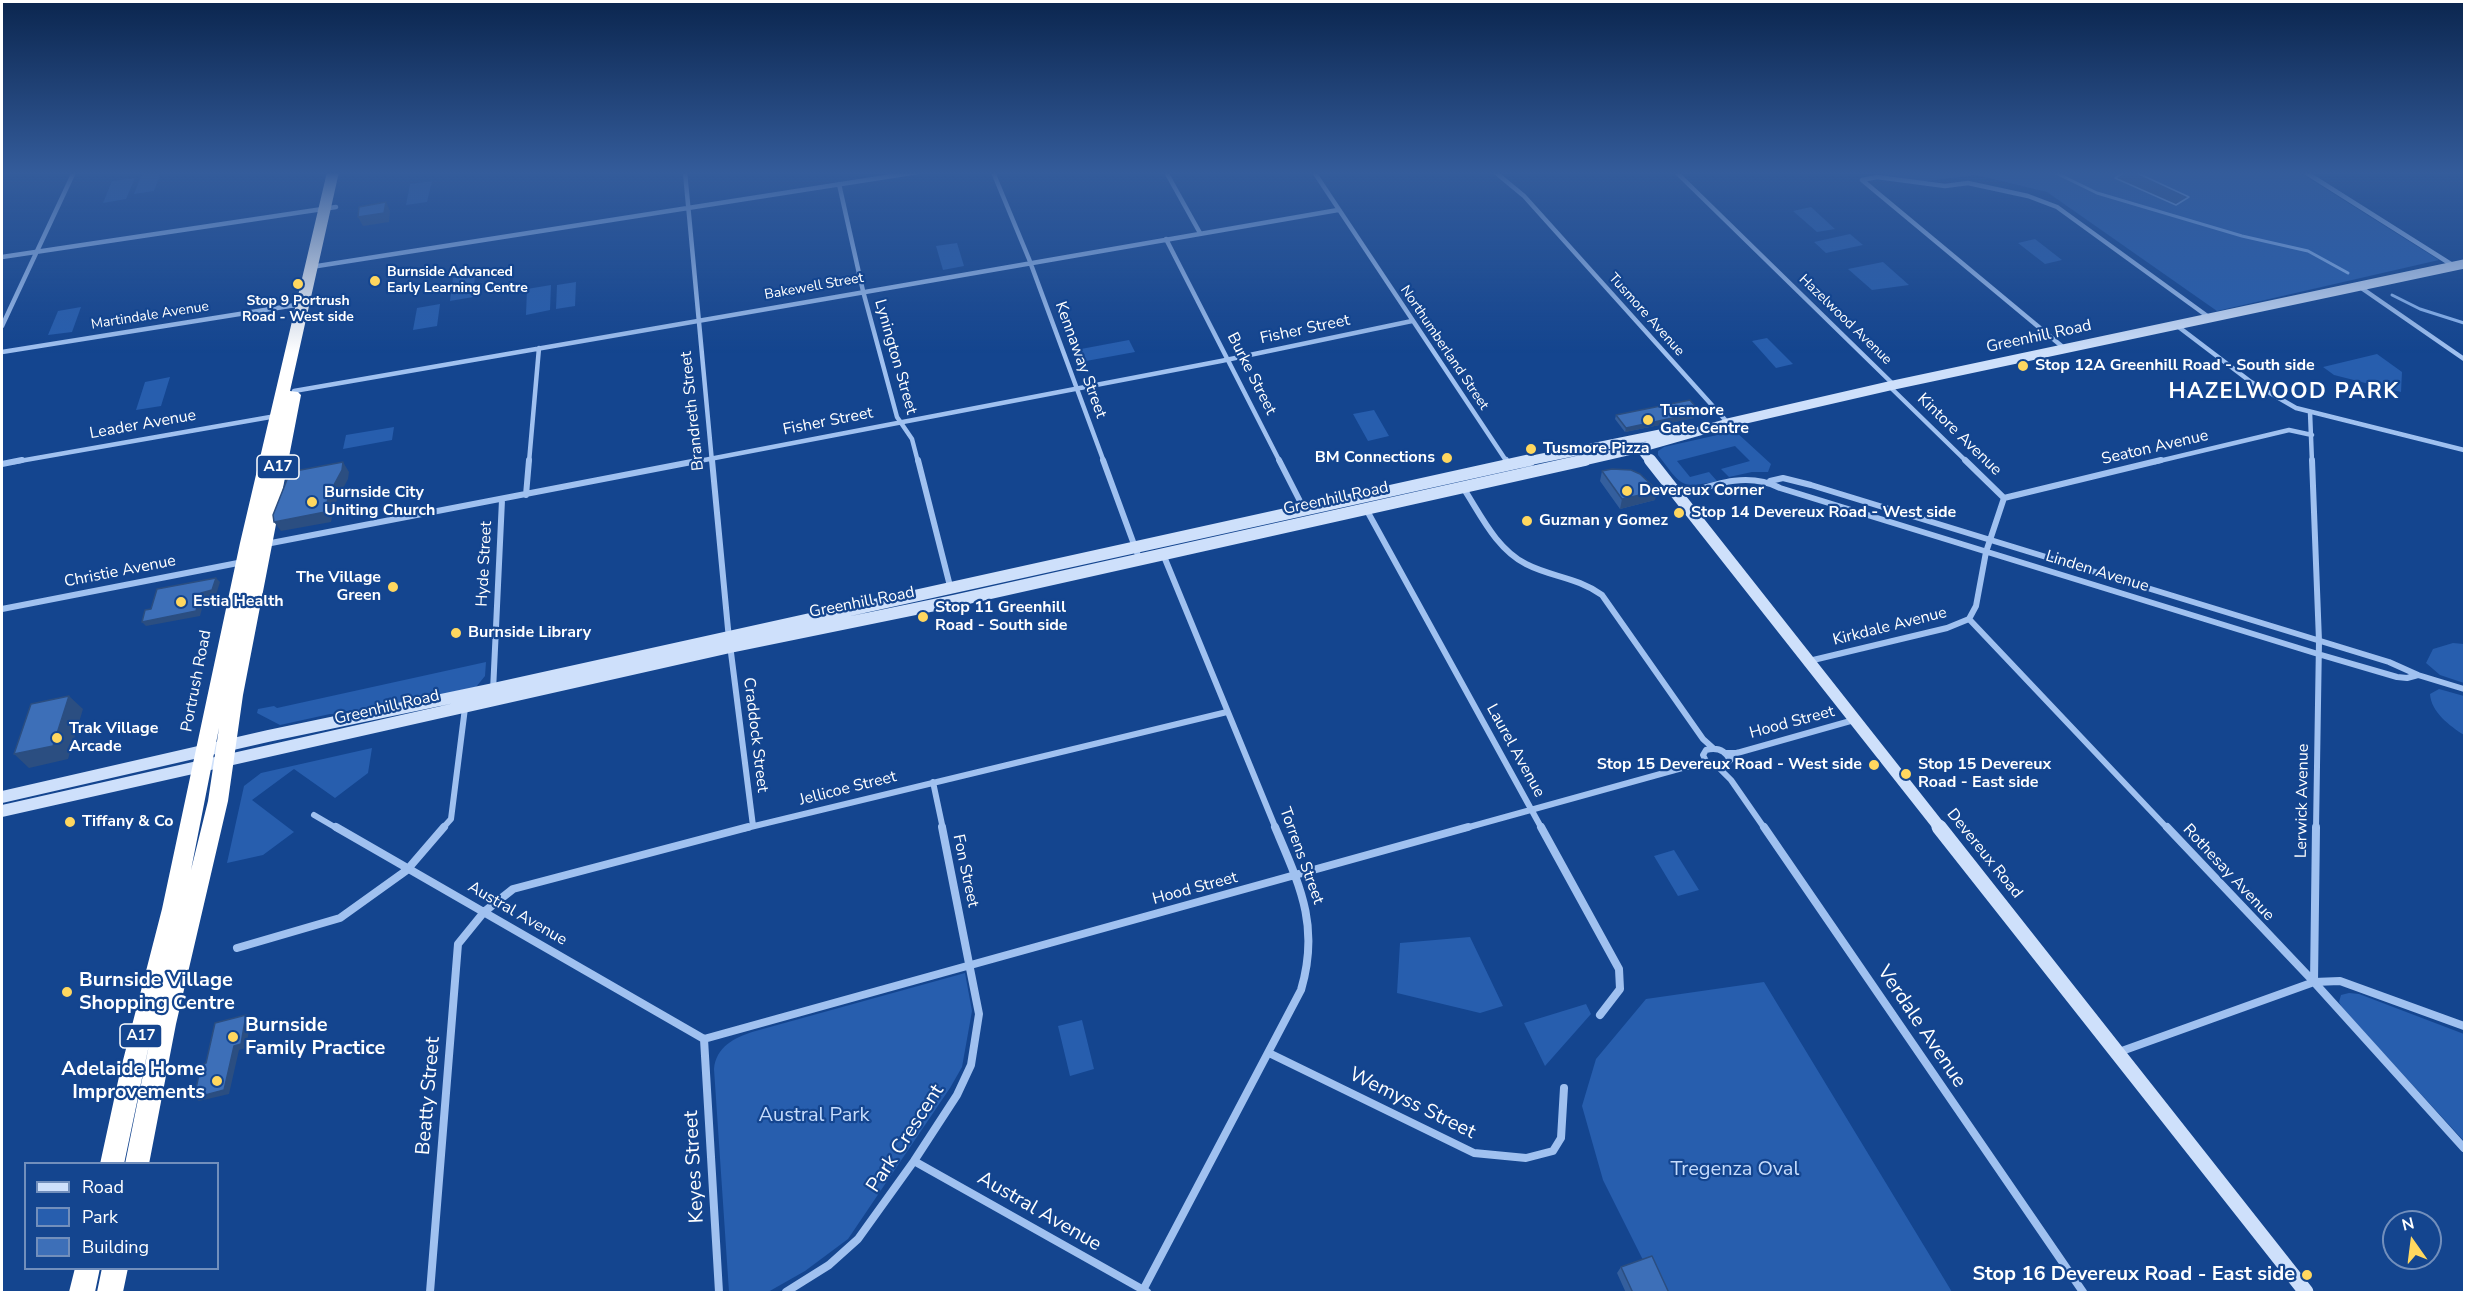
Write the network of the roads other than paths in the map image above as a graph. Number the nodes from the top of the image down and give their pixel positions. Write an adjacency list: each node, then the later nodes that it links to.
1 (46, 232): 17 (street)
2 (168, 232): 17 (street)
3 (325, 232): 23 (highway, Portrush Road / A17)
4 (533, 232): 23 (street)
5 (692, 232): 28 (street, Brandreth Street)
6 (850, 232): 25 (street, Lynington Street)
7 (1018, 232): 21 (street, Kennaway Street)
8 (1204, 232): 15 (street, Bakewell Street)
9 (1353, 232): 29 (street, Northumberland Street)
10 (1557, 232): 43 (street, Tusmore Avenue)
11 (1737, 232): 37 (street, Hazelwood Avenue)
12 (1925, 232): 33 (street)
13 (2092, 232): 27 (street)
14 (2402, 232): 20 (street)
15 (1200, 233): 16 (street, Bakewell Street)
16 (1166, 239): 21 (street, Bakewell Street); 36 (street, Burke Street)
17 (37, 252): 19 (street); 31 (street)
18 (2464, 256): 20 (main road, Greenhill Road)
19 (2, 257)
20 (2446, 260): 22 (street); 24 (main road, Greenhill Road)
21 (1030, 262): 25 (street, Bakewell Street); 38 (street, Kennaway Street)
22 (2460, 265): 24 (main road, Greenhill Road)
23 (317, 266): 26 (highway, Portrush Road / A17); 39 (highway, Portrush Road / A17)
24 (2357, 285): 27 (main road, Greenhill Road); 35 (street)
25 (863, 291): 28 (street, Bakewell Street); 42 (street, Lynington Street)
26 (302, 304): 34 (street, Martindale Avenue); 41 (highway, Portrush Road / A17)
27 (2210, 318): 30 (main road, Greenhill Road)
28 (697, 320): 32 (street, Bakewell Street); 48 (street, Brandreth Street)
29 (1412, 321): 36 (street, Fisher Street); 50 (street, Northumberland Street)
30 (2176, 325): 33 (main road, Greenhill Road); 40 (street)
31 (2, 326)
32 (539, 348): 39 (street, Bakewell Street); 56 (street)
33 (2064, 348): 37 (main road, Greenhill Road)
34 (2, 352)
35 (2464, 359)
36 (1229, 360): 38 (street, Fisher Street); 62 (street, Burke Street)
37 (1892, 385): 43 (main road, Greenhill Road); 58 (street, Kintore Avenue)
38 (1077, 389): 42 (street, Fisher Street); 67 (street, Kennaway Street)
39 (294, 391): 41 (highway, Portrush Road / A17)
40 (2310, 412): 44 (street, Lerwick Avenue); 47 (street)
41 (282, 415): 49 (street, Leader Avenue); 66 (highway, Portrush Road / A17)
42 (898, 422): 48 (street, Fisher Street); 72 (street, Lynington Street)
43 (1728, 423): 45 (main road, Greenhill Road); 46 (main road, Greenhill Road)
44 (2312, 435): 58 (street, Seaton Avenue); 76 (street, Lerwick Avenue)
45 (1632, 438): 46 (main road, Devereux Road); 50 (main road, Greenhill Road)
46 (1640, 448): 51 (main road, Greenhill Road); 57 (main road, Devereux Road)
47 (2464, 450)
48 (711, 459): 56 (street, Fisher Street); 77 (street, Brandreth Street)
49 (2, 464)
50 (1510, 466): 51 (street, Northumberland Street); 52 (main road, Greenhill Road)
51 (1516, 476): 54 (main road, Greenhill Road)
52 (1457, 478): 54 (street); 59 (main road, Greenhill Road)
53 (1770, 481): 55 (street, Linden Avenue); 57 (street, Linden Avenue); 61 (street, Linden Avenue)
54 (1464, 488): 63 (main road, Greenhill Road); 86 (street)
55 (1827, 490): 61 (street); 65 (street, Linden Avenue)
56 (526, 495): 60 (street, Fisher Street)
57 (1678, 496): 79 (main road, Devereux Road)
58 (2004, 498): 65 (street, Kintore Avenue)
59 (1361, 499): 62 (main road, Greenhill Road); 63 (street, Laurel Avenue)
60 (502, 500): 66 (street, Fisher Street); 82 (street, Hyde Street)
61 (1824, 501): 68 (street, Linden Avenue)
62 (1305, 510): 64 (street, Burke Street); 67 (main road, Greenhill Road)
63 (1367, 510): 64 (main road, Greenhill Road); 92 (street, Laurel Avenue)
64 (1311, 522): 69 (main road, Greenhill Road)
65 (1989, 540): 68 (street, Kirkdale Avenue); 76 (street, Linden Avenue)
66 (255, 544): 71 (highway, Portrush Road / A17); 87 (highway, Portrush Road / A17)
67 (1135, 546): 70 (street, Kennaway Street); 72 (main road, Greenhill Road)
68 (1986, 552): 75 (street, Kirkdale Avenue); 78 (street, Linden Avenue)
69 (1163, 554): 70 (main road, Greenhill Road); 84 (street, Torrens Street)
70 (1139, 558): 73 (main road, Greenhill Road)
71 (244, 562): 74 (street, Christie Avenue); 87 (highway, Portrush Road / A17)
72 (951, 588): 73 (street, Lynington Street); 77 (main road, Greenhill Road)
73 (954, 601): 77 (main road, Greenhill Road)
74 (2, 609)
75 (1969, 619): 79 (street, Kirkdale Avenue); 101 (street, Rothesay Avenue)
76 (2319, 641): 78 (street, Lerwick Avenue); 80 (street, Linden Avenue)
77 (730, 642): 82 (main road, Greenhill Road); 95 (street, Craddock Street)
78 (2318, 654): 80 (street, Linden Avenue); 101 (street, Lerwick Avenue)
79 (1808, 661): 85 (main road, Devereux Road)
80 (2418, 675): 81 (street, Linden Avenue)
81 (2464, 689)
82 (493, 695): 83 (main road, Greenhill Road); 87 (main road, Greenhill Road)
83 (465, 708): 87 (main road, Greenhill Road); 96 (street)
84 (1227, 712): 90 (street, Jellicoe Street); 97 (street, Torrens Street)
85 (1854, 720): 89 (street, Hood Street); 106 (main road, Devereux Road)
86 (1710, 749): 88 (street); 89 (street)
87 (215, 756): 91 (main road, Greenhill Road); 93 (main road, Greenhill Road); 110 (highway, Portrush Road / A17); 111 (highway, Portrush Road / A17)
88 (1706, 762): 89 (street, Hood Street); 92 (street, Hood Street)
89 (1726, 762): 120 (street, Verdale Avenue)
90 (933, 782): 95 (street, Jellicoe Street); 100 (street, Fon Street)
91 (2, 797)
92 (1532, 809): 97 (street, Hood Street); 102 (street, Laurel Avenue)
93 (2, 811)
94 (314, 815): 96 (street, Austral Avenue)
95 (753, 826): 98 (street, Jellicoe Street)
96 (407, 870): 98 (street, Austral Avenue); 99 (street)
97 (1295, 875): 100 (street, Hood Street); 105 (street, Torrens Street)
98 (484, 912): 104 (street, Austral Avenue); 117 (street, Beatty Street)
99 (237, 948)
100 (971, 965): 104 (street, Hood Street); 109 (street, Park Crescent)
101 (2314, 982): 103 (street); 106 (street); 108 (street, Rothesay Avenue)
102 (1600, 1015)
103 (2464, 1026)
104 (704, 1039): 118 (street, Keyes Street)
105 (1269, 1053): 107 (street, Wemyss Street); 114 (street, Torrens Street)
106 (2117, 1053): 121 (main road, Devereux Road)
107 (1564, 1088)
108 (2464, 1148)
109 (914, 1161): 114 (street, Austral Avenue); 119 (street, Park Crescent)
110 (112, 1162)
111 (137, 1162)
112 (88, 1270): 115 (highway)
113 (115, 1270): 116 (highway)
114 (1144, 1292)
115 (82, 1293)
116 (110, 1293)
117 (430, 1293)
118 (719, 1293)
119 (786, 1293)
120 (2083, 1293)
121 (2306, 1293)

